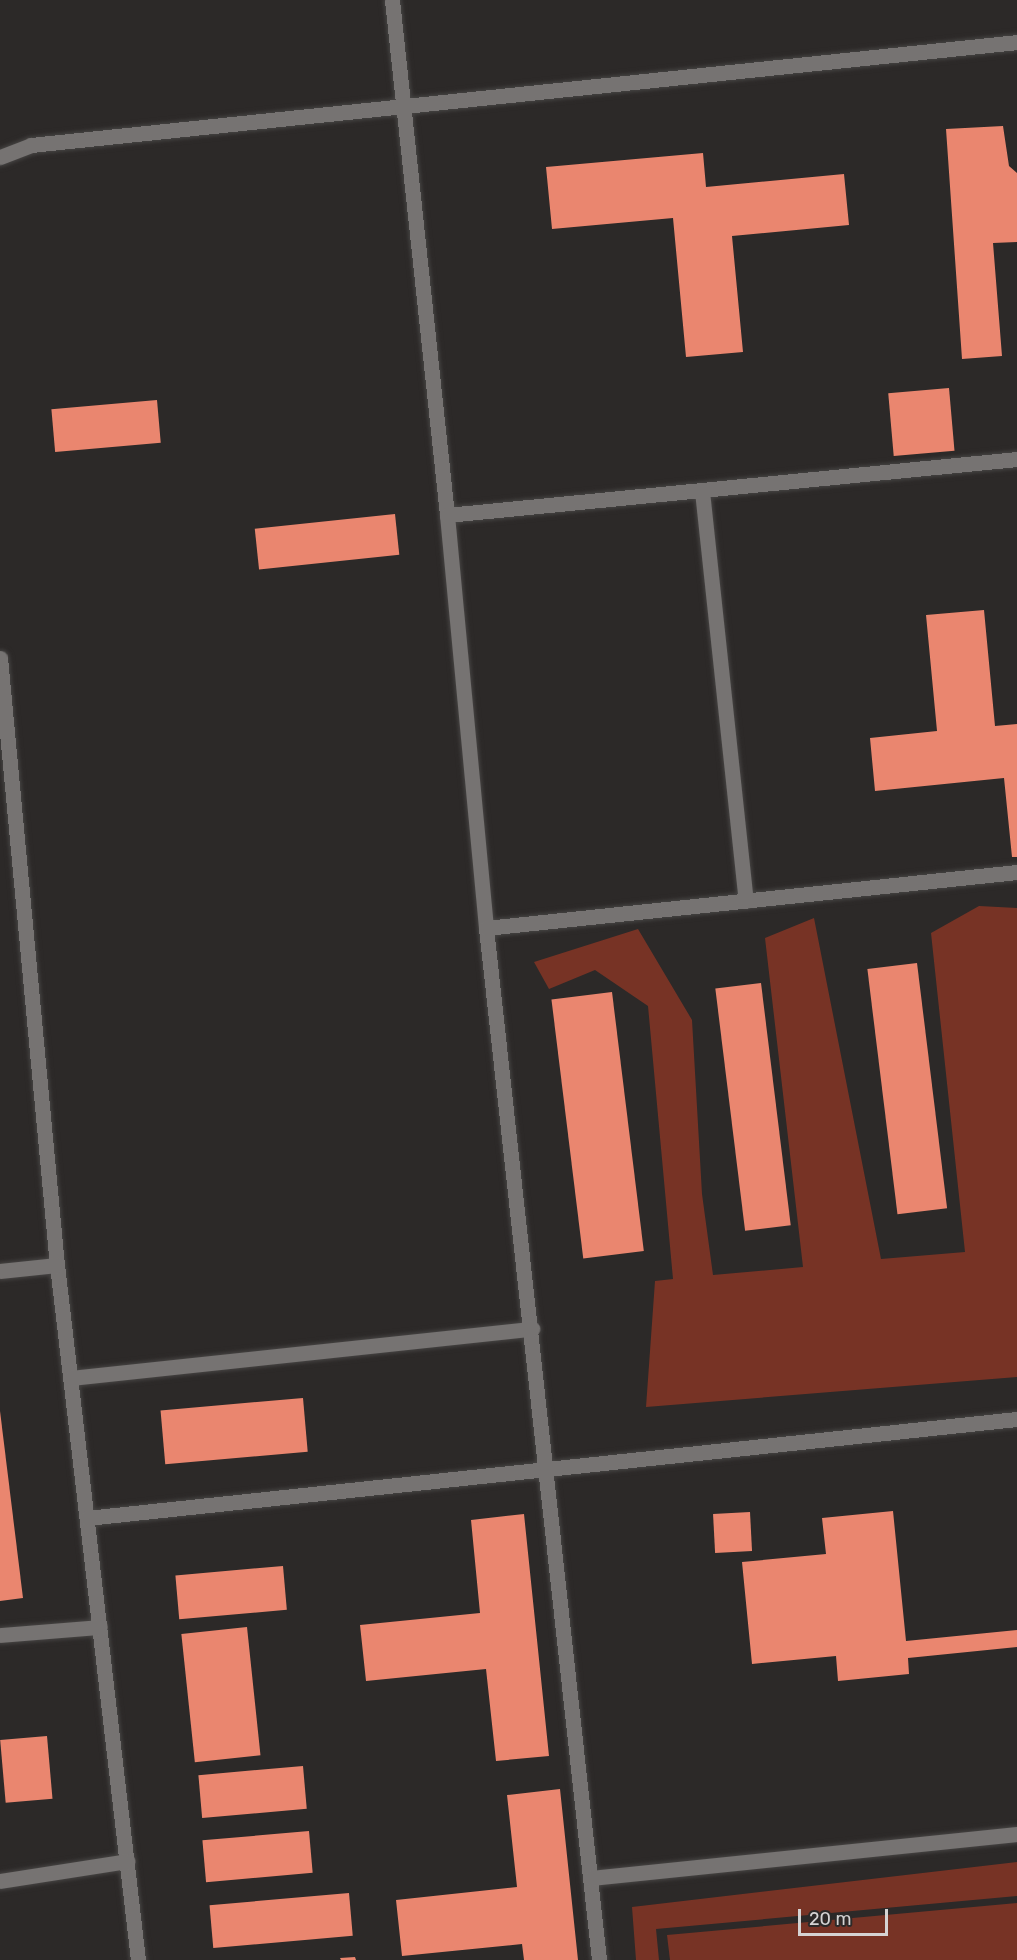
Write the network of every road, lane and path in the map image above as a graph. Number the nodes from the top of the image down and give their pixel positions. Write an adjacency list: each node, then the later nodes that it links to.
1 (392, 0): 3 (lane)
2 (1017, 42): 3 (lane)
3 (405, 106): 4 (lane); 7 (lane)
4 (0, 157)
5 (1017, 459): 6 (lane)
6 (702, 491): 7 (lane); 10 (lane)
7 (447, 515): 11 (lane)
8 (0, 658): 12 (lane)
9 (1017, 872): 10 (lane)
10 (746, 901): 11 (lane)
11 (486, 928): 14 (lane)
12 (57, 1265): 13 (lane); 15 (lane)
13 (0, 1271)
14 (532, 1329): 15 (lane); 17 (lane)
15 (71, 1378): 18 (lane)
16 (1017, 1419): 17 (lane)
17 (546, 1469): 18 (lane); 23 (lane)
18 (87, 1518): 19 (lane)
19 (100, 1627): 20 (lane); 22 (lane)
20 (0, 1635)
21 (1017, 1834): 23 (lane)
22 (128, 1861): 24 (lane); 25 (lane)
23 (591, 1878): 26 (lane)
24 (0, 1881)
25 (138, 1960)
26 (599, 1960)

